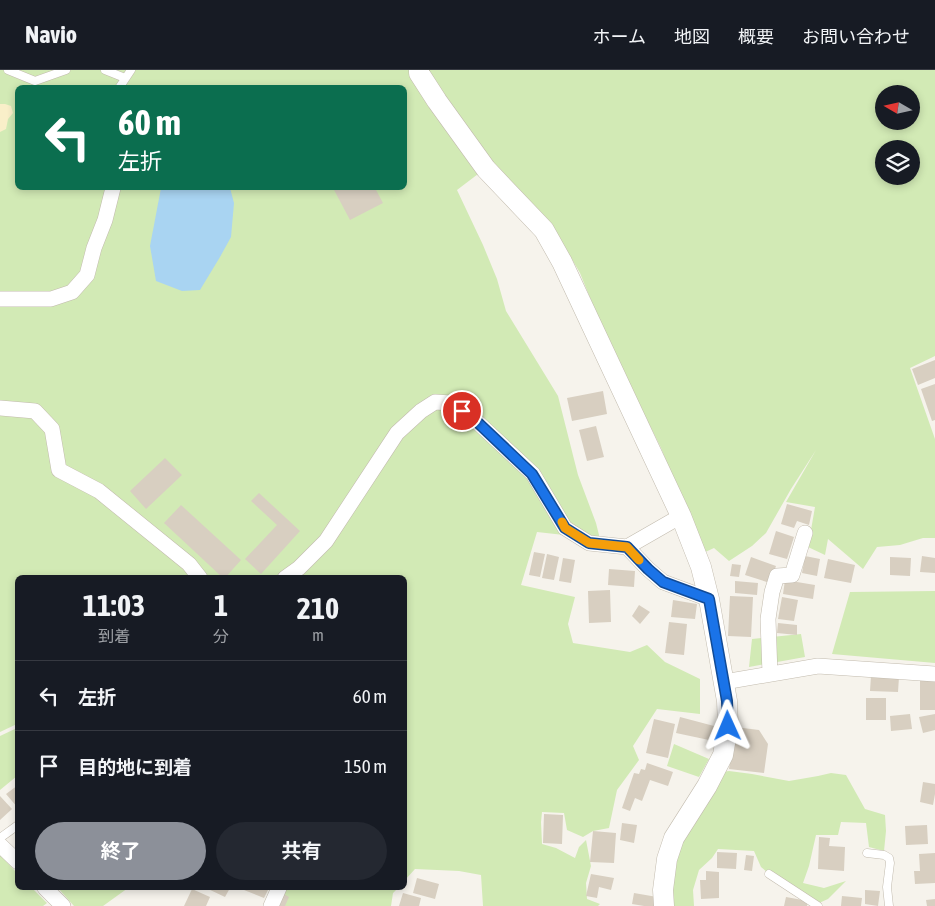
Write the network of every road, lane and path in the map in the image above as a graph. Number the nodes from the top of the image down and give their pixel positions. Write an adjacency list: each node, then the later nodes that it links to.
1 (8, 70): 2 (lane)
2 (66, 70)
3 (105, 70): 6 (lane)
4 (131, 70): 6 (lane)
5 (419, 70): 11 (street)
6 (126, 78): 7 (lane)
7 (121, 85)
8 (112, 190): 9 (street)
9 (0, 298)
10 (0, 408): 14 (street)
11 (681, 516): 13 (street); 16 (street)
12 (805, 533): 17 (street)
13 (627, 547): 15 (street); 16 (street)
14 (198, 575)
15 (289, 575)
16 (709, 599): 19 (street)
17 (770, 674): 18 (street); 19 (street)
18 (935, 674)
19 (724, 682): 29 (street)
20 (15, 828): 21 (lane)
21 (0, 844): 23 (street)
22 (867, 853): 31 (lane)
23 (15, 859)
24 (769, 874): 30 (lane)
25 (47, 890): 27 (street)
26 (278, 890): 28 (street)
27 (63, 906)
28 (271, 906)
29 (664, 906)
30 (818, 906)
31 (889, 906)

